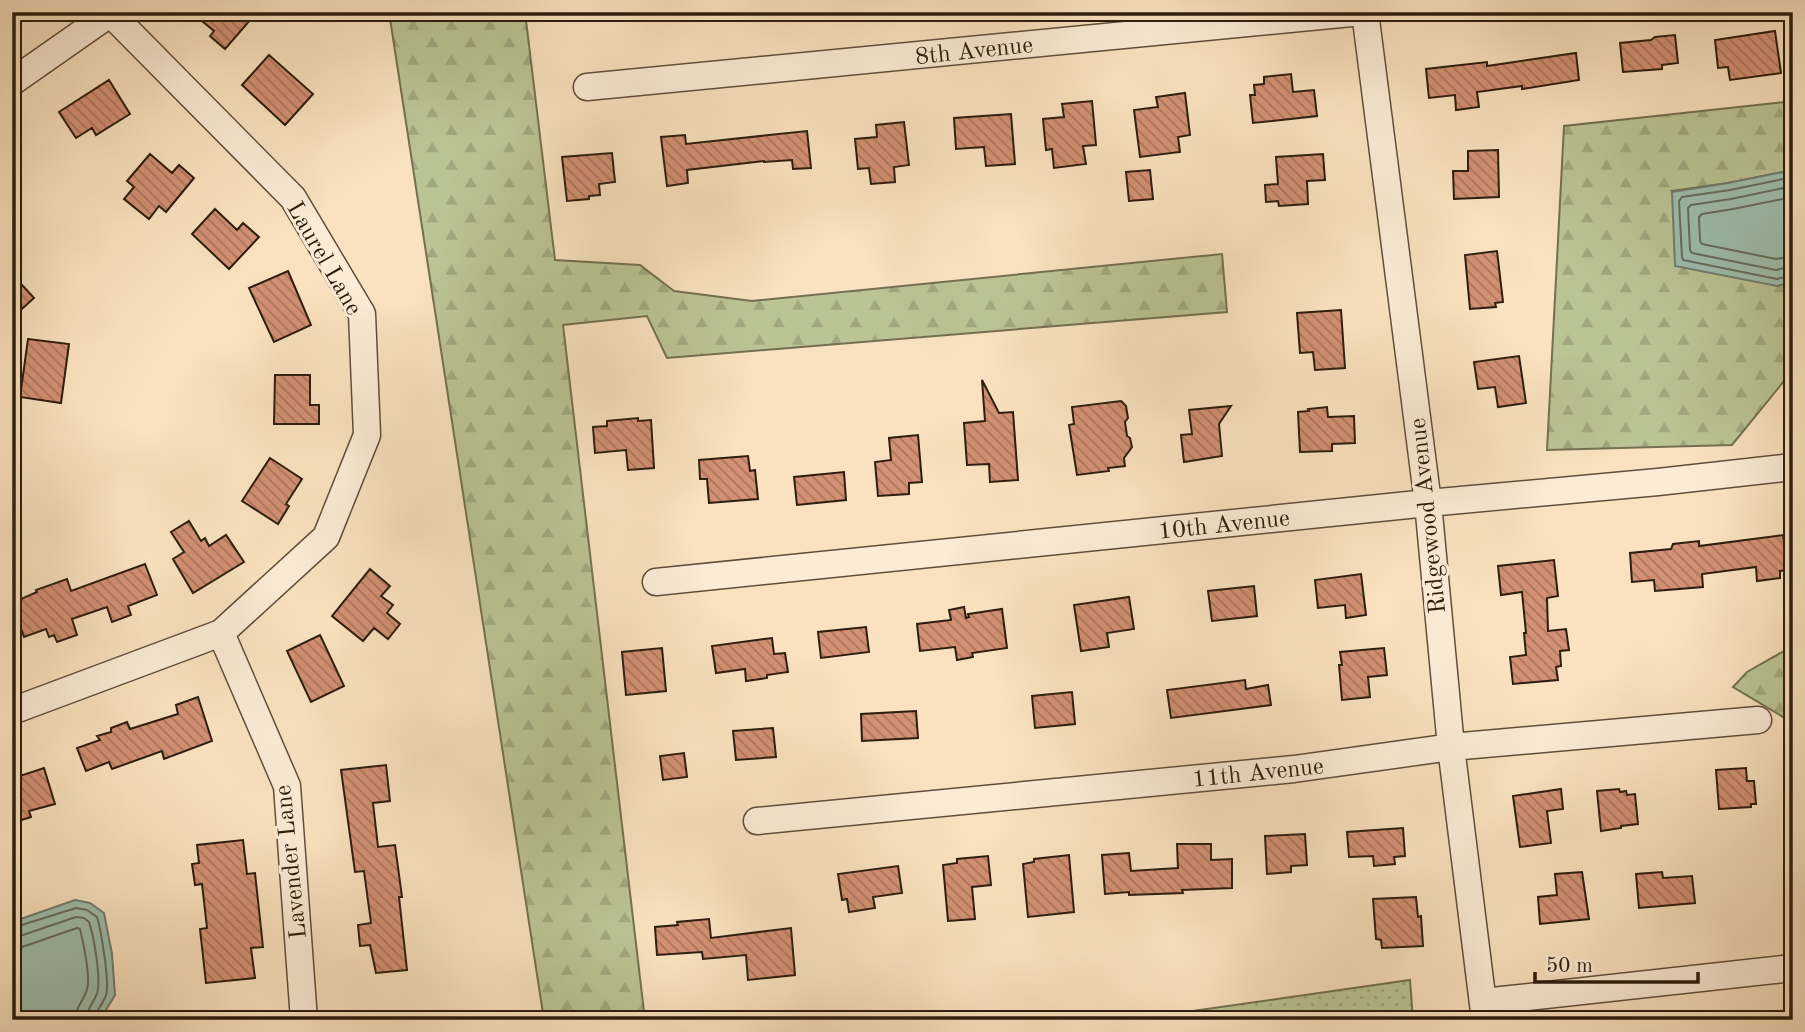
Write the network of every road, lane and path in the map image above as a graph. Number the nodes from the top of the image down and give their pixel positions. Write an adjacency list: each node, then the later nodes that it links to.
1 (1363, 12): 4 (street, 8th Avenue); 6 (street, Ridgewood Avenue)
2 (111, 13): 3 (street); 8 (street, Laurel Lane)
3 (12, 82)
4 (587, 87)
5 (1793, 467): 6 (street, 10th Avenue)
6 (1428, 503): 7 (street, 10th Avenue); 11 (street, Ridgewood Avenue)
7 (656, 582)
8 (221, 633): 9 (street, Laurel Lane); 15 (street, Lavender Lane)
9 (12, 711)
10 (1758, 720): 11 (street, 11th Avenue)
11 (1451, 747): 12 (street, 11th Avenue); 14 (street, Ridgewood Avenue)
12 (757, 821)
13 (1793, 968): 14 (street)
14 (1484, 1011)
15 (304, 1020)

